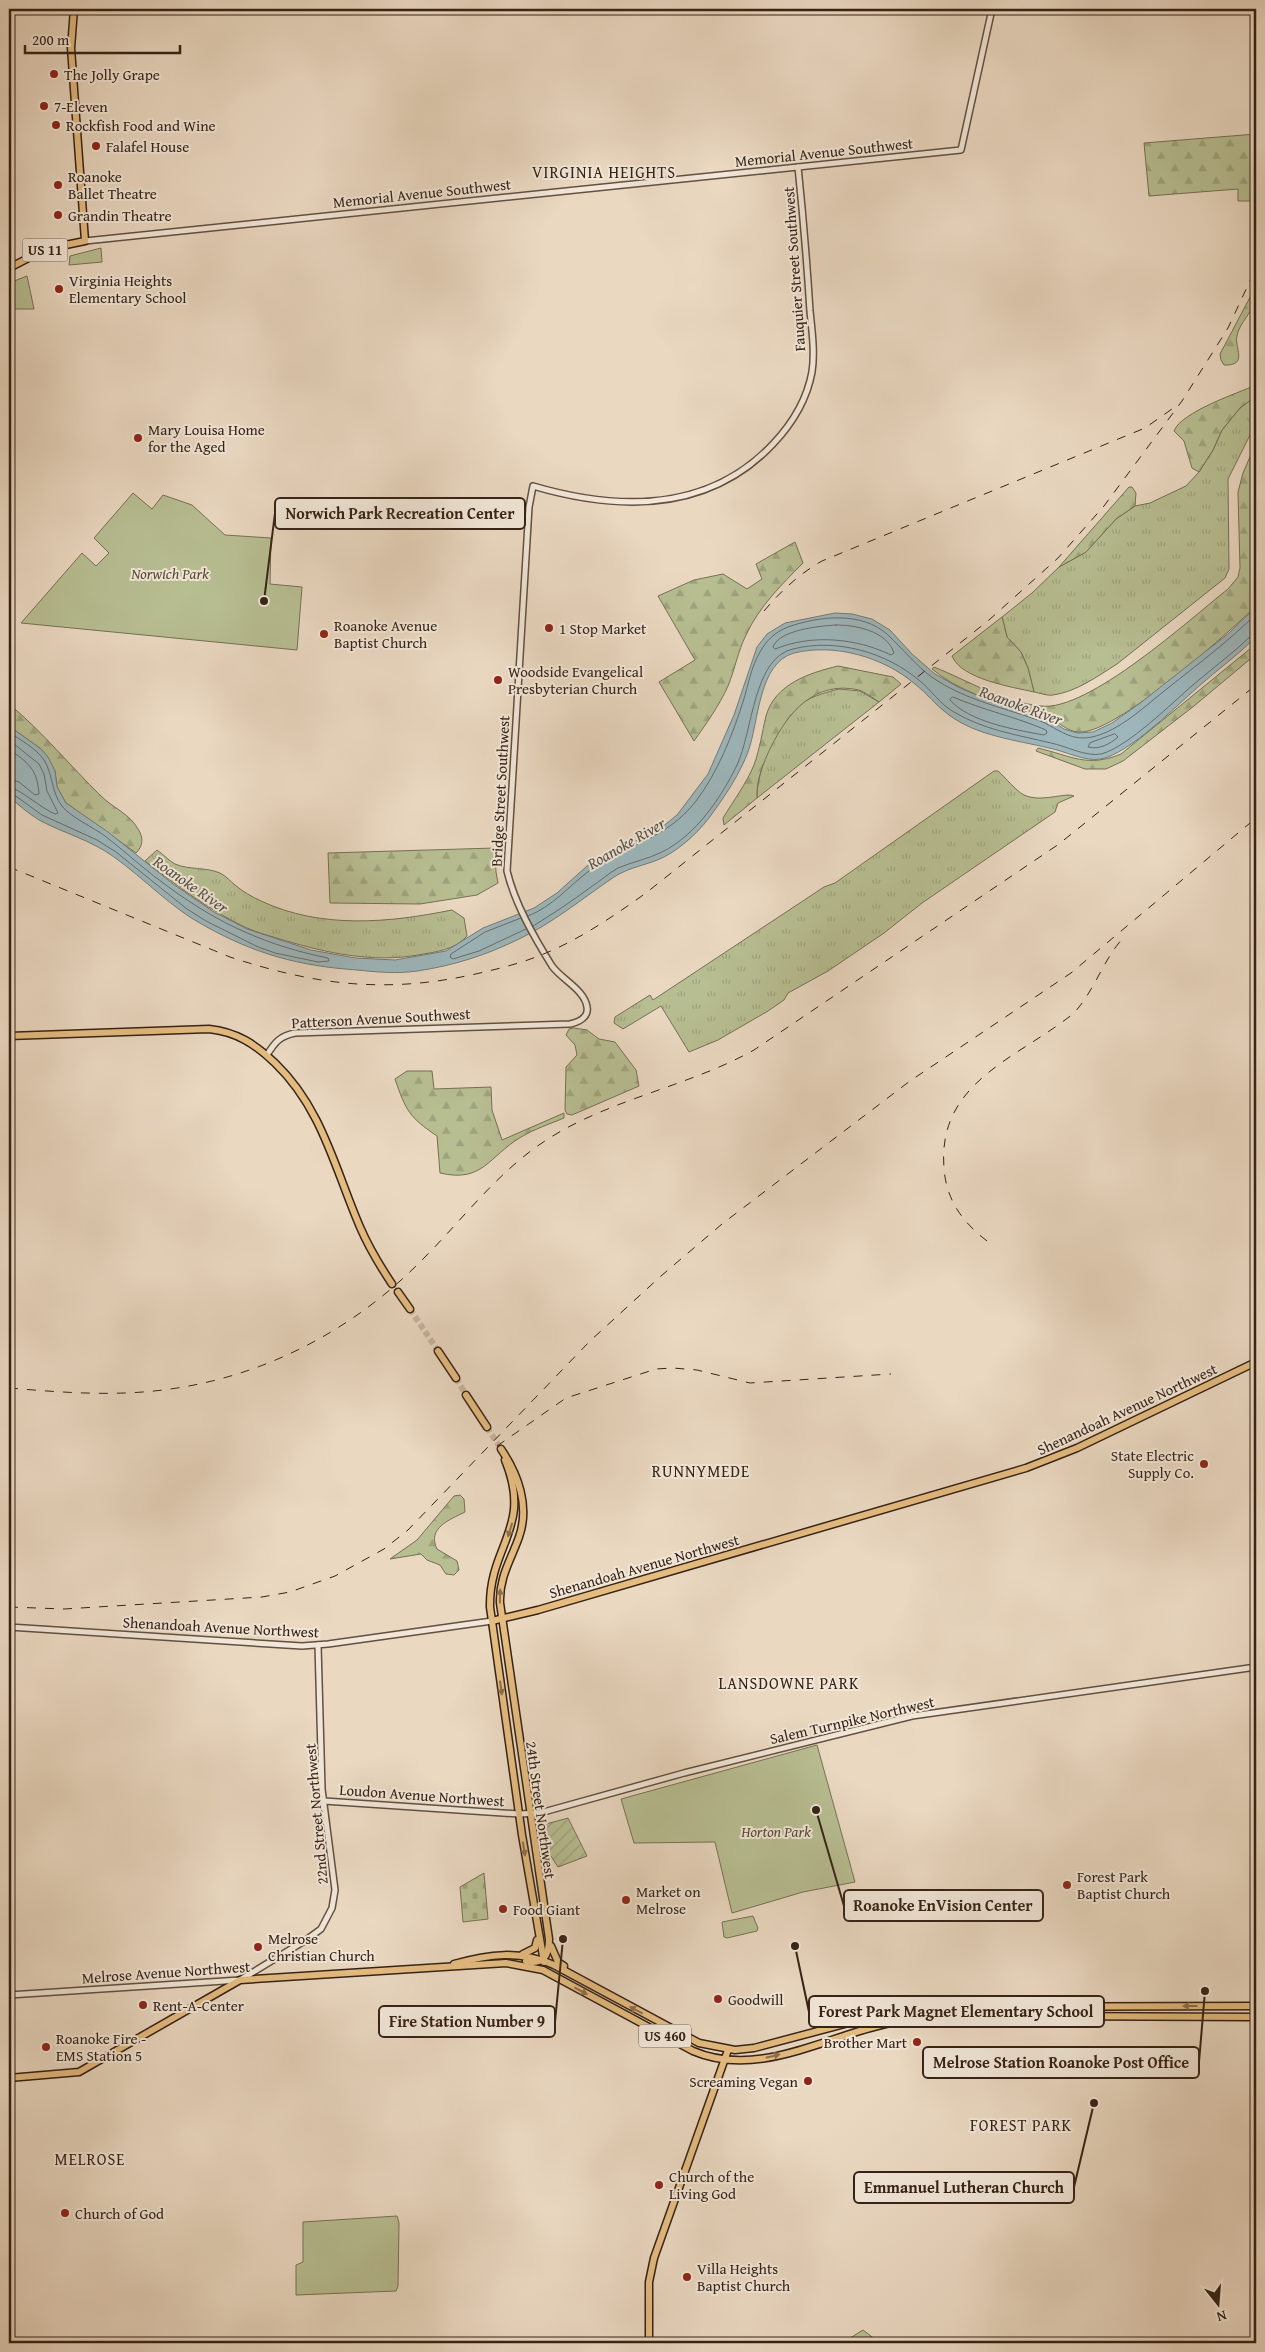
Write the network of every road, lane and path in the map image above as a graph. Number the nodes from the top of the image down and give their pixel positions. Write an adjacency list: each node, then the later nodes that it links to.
1 (74, 9): 4 (main road, US 11)
2 (992, 9): 3 (street, Memorial Avenue Southwest)
3 (798, 168): 4 (street, Memorial Avenue Southwest); 6 (street, Fauquier Street Southwest)
4 (85, 241): 5 (main road, Memorial Avenue Southwest / US 11)
5 (9, 268)
6 (533, 486): 7 (street, Bridge Street Southwest)
7 (586, 1014): 9 (street, Patterson Avenue Southwest)
8 (9, 1036): 9 (main road)
9 (267, 1055): 10 (main road)
10 (392, 1284)
11 (398, 1292): 12 (main road)
12 (410, 1309)
13 (438, 1351): 15 (main road)
14 (1256, 1362): 18 (main road, Shenandoah Avenue Northwest)
15 (456, 1378)
16 (466, 1395): 17 (main road)
17 (487, 1427)
18 (502, 1620): 19 (main road, Shenandoah Avenue Northwest); 19 (main road, 24th Street Northwest, one-way to 19); 25 (main road, 24th Street Northwest)
19 (492, 1621): 21 (street, Shenandoah Avenue Northwest); 24 (main road, 24th Street Northwest, one-way to 24)
20 (9, 1626): 21 (street, Shenandoah Avenue Northwest)
21 (318, 1645): 23 (street, 22nd Street Northwest)
22 (1256, 1666): 25 (street, Salem Turnpike Northwest)
23 (324, 1801): 24 (street, Loudon Avenue Northwest); 33 (street, 22nd Street Northwest)
24 (519, 1814): 25 (street, Salem Turnpike Northwest); 26 (main road, 24th Street Northwest, one-way to 26)
25 (529, 1814): 27 (main road, 24th Street Northwest)
26 (538, 1936): 28 (main road); 29 (main road, 24th Street Northwest)
27 (549, 1939): 29 (main road, 24th Street Northwest); 34 (main road)
28 (519, 1954): 29 (main road, Melrose Avenue Northwest / US 460); 31 (main road, Melrose Avenue Northwest / US 460)
29 (543, 1960): 30 (main road); 32 (main road); 34 (main road, Melrose Avenue Northwest / US 460)
30 (494, 1964): 31 (main road, Melrose Avenue Northwest / US 460); 32 (main road, Melrose Avenue Northwest / US 460)
31 (444, 1966): 33 (main road, Melrose Avenue Northwest / US 460)
32 (555, 1977): 39 (main road, Melrose Avenue Northwest / US 460, one-way to 39)
33 (240, 1980): 35 (street, Melrose Avenue Northwest); 40 (main road, US 460)
34 (600, 1990): 38 (main road, Melrose Avenue Northwest / US 460, one-way to 34)
35 (9, 1995)
36 (1256, 2006): 38 (main road, Melrose Avenue Northwest / US 460, one-way to 38)
37 (1256, 2017): 39 (main road, Melrose Avenue Northwest / US 460, one-way to 37)
38 (728, 2050): 39 (main road)
39 (725, 2060): 41 (main road)
40 (9, 2078)
41 (650, 2343)

